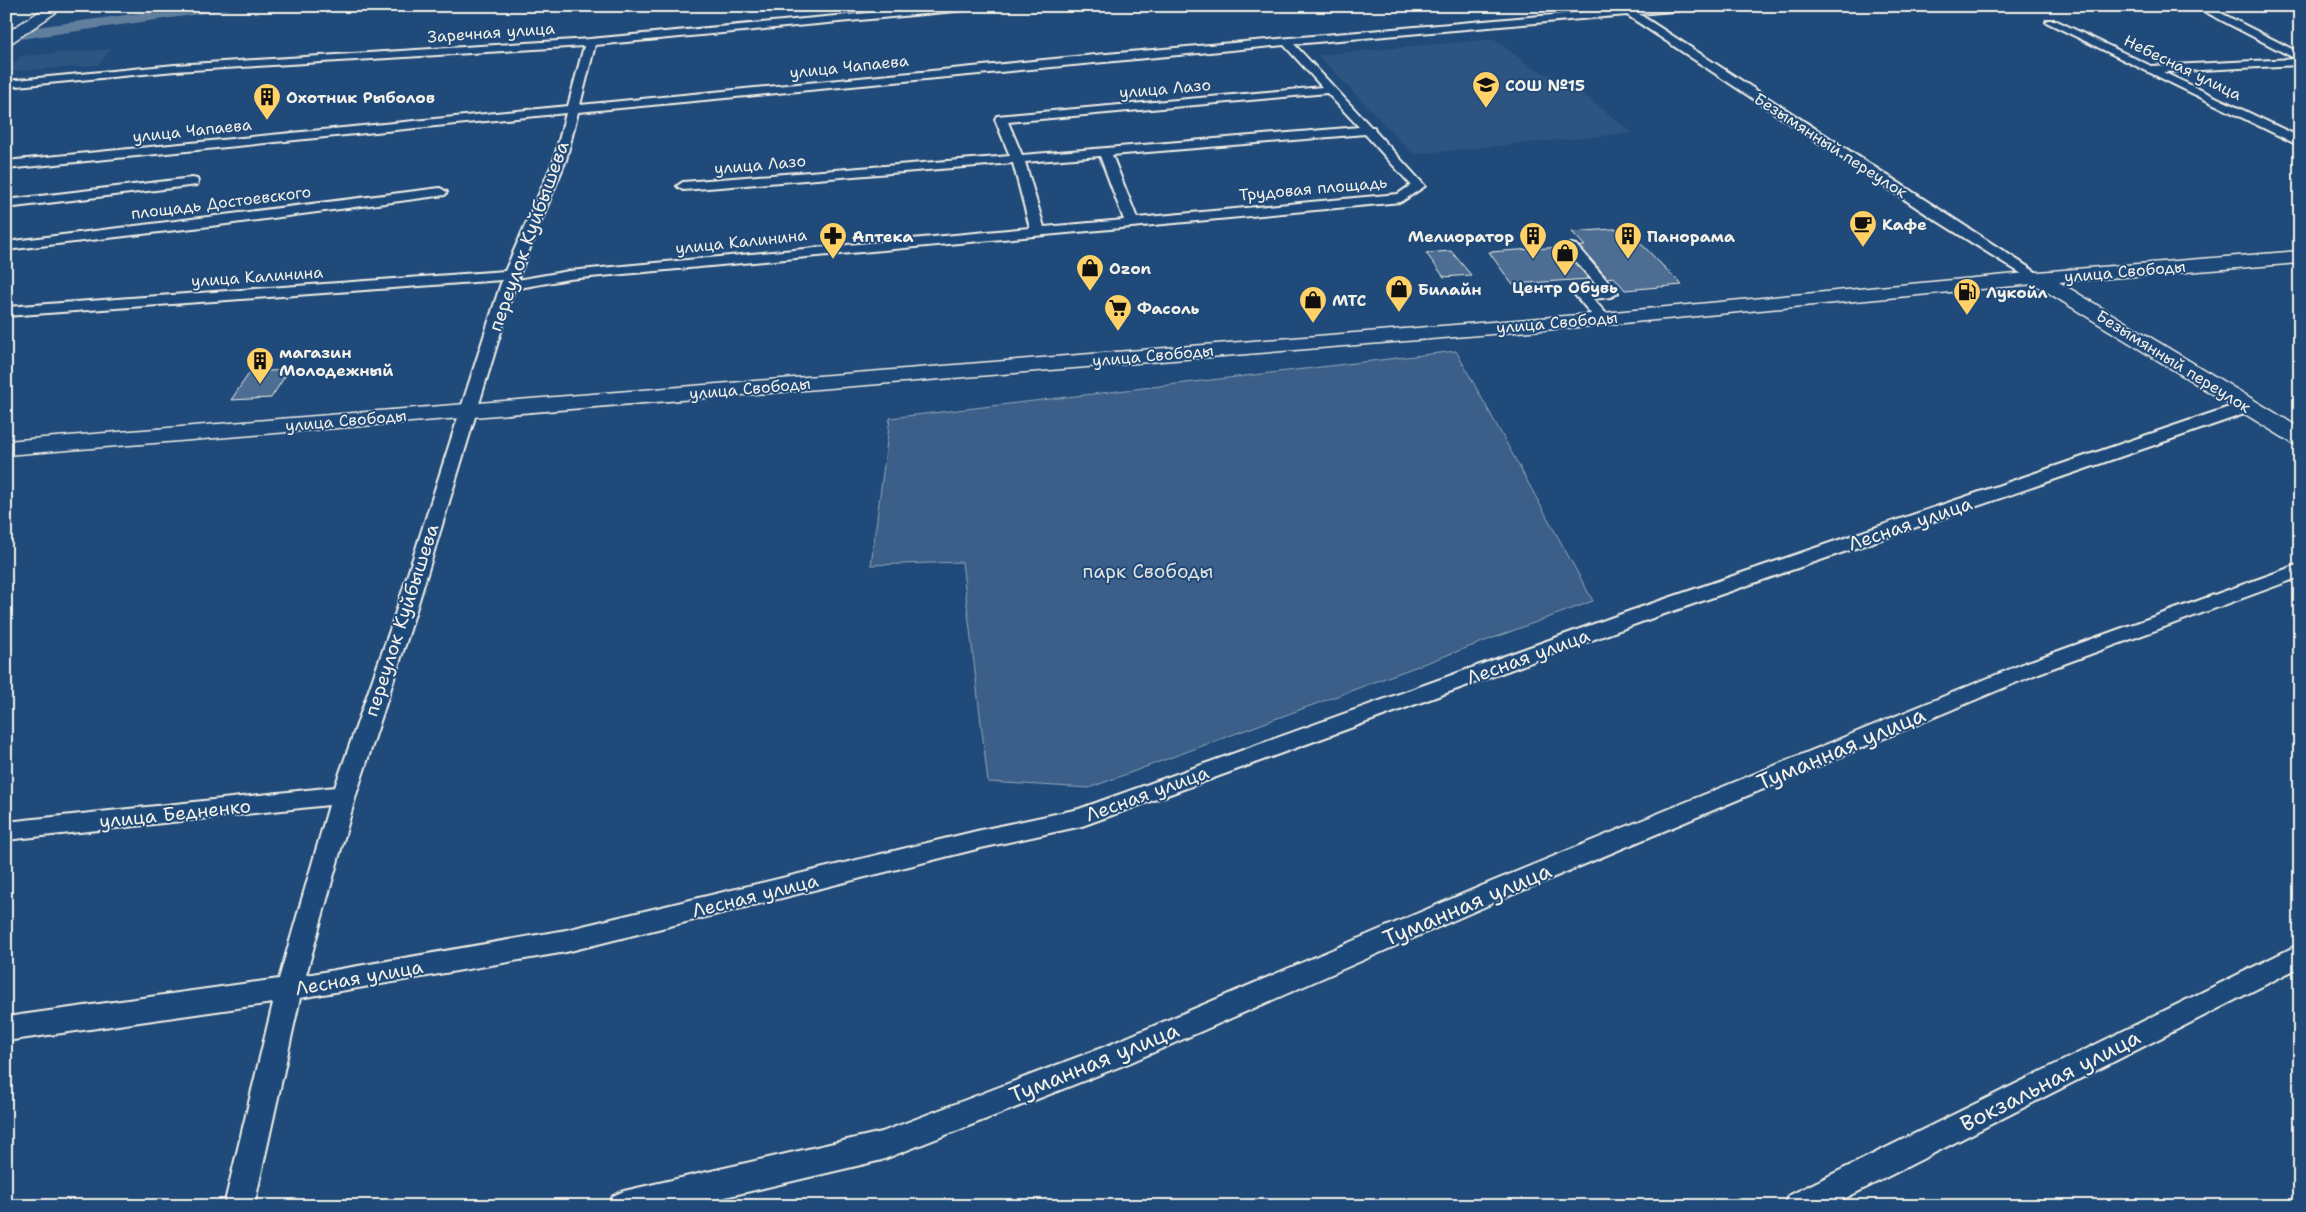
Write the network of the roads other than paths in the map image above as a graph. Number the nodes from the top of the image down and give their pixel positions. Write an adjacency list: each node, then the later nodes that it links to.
1 (58, 6): 7 (main road)
2 (977, 6): 9 (street, Заречная улица)
3 (1695, 6): 5 (street, улица Чапаева)
4 (2199, 6): 10 (street)
5 (1625, 9): 8 (street, улица Чапаева); 30 (street, Безымянный переулок)
6 (2051, 22): 12 (street, Небесная улица)
7 (6, 40)
8 (1286, 41): 14 (street, Трудовая площадь); 15 (street, улица Чапаева)
9 (590, 42): 13 (street, Заречная улица); 15 (street, переулок Куйбышева)
10 (2300, 57)
11 (2300, 62): 12 (street)
12 (2150, 69): 17 (street, Небесная улица)
13 (6, 84)
14 (1332, 89): 16 (street, Трудовая площадь); 19 (street, улица Лазо)
15 (572, 110): 20 (street, улица Чапаева); 31 (street, переулок Куйбышева)
16 (1370, 130): 18 (street); 25 (street, Трудовая площадь)
17 (2300, 142)
18 (1104, 152): 19 (street); 25 (street)
19 (1018, 159): 22 (street, улица Лазо); 26 (street)
20 (6, 165)
21 (192, 182): 24 (street, площадь Достоевского)
22 (683, 186)
23 (440, 192): 27 (street, площадь Достоевского)
24 (6, 204)
25 (1132, 222): 26 (street, Трудовая площадь)
26 (1038, 231): 31 (street, улица Калинина)
27 (6, 246)
28 (1570, 248): 33 (street)
29 (2300, 257): 30 (main road, улица Свободы)
30 (2038, 278): 33 (main road, улица Свободы); 34 (main road, Безымянный переулок)
31 (509, 280): 32 (street, улица Калинина); 35 (street, переулок Куйбышева)
32 (6, 312)
33 (1603, 319): 35 (main road, улица Свободы)
34 (2247, 406): 36 (main road, Безымянный переулок); 42 (street, Лесная улица)
35 (467, 410): 37 (main road, улица Свободы); 39 (street, переулок Куйбышева)
36 (2300, 438)
37 (6, 448)
38 (2300, 570): 45 (street, Туманная улица)
39 (344, 795): 40 (street, улица Бедненко); 42 (street, переулок Куйбышева)
40 (6, 831)
41 (2300, 955): 46 (street, Вокзальная улица)
42 (289, 989): 43 (street, Лесная улица); 44 (street, переулок Куйбышева)
43 (6, 1029)
44 (238, 1206)
45 (624, 1206)
46 (1799, 1206)

